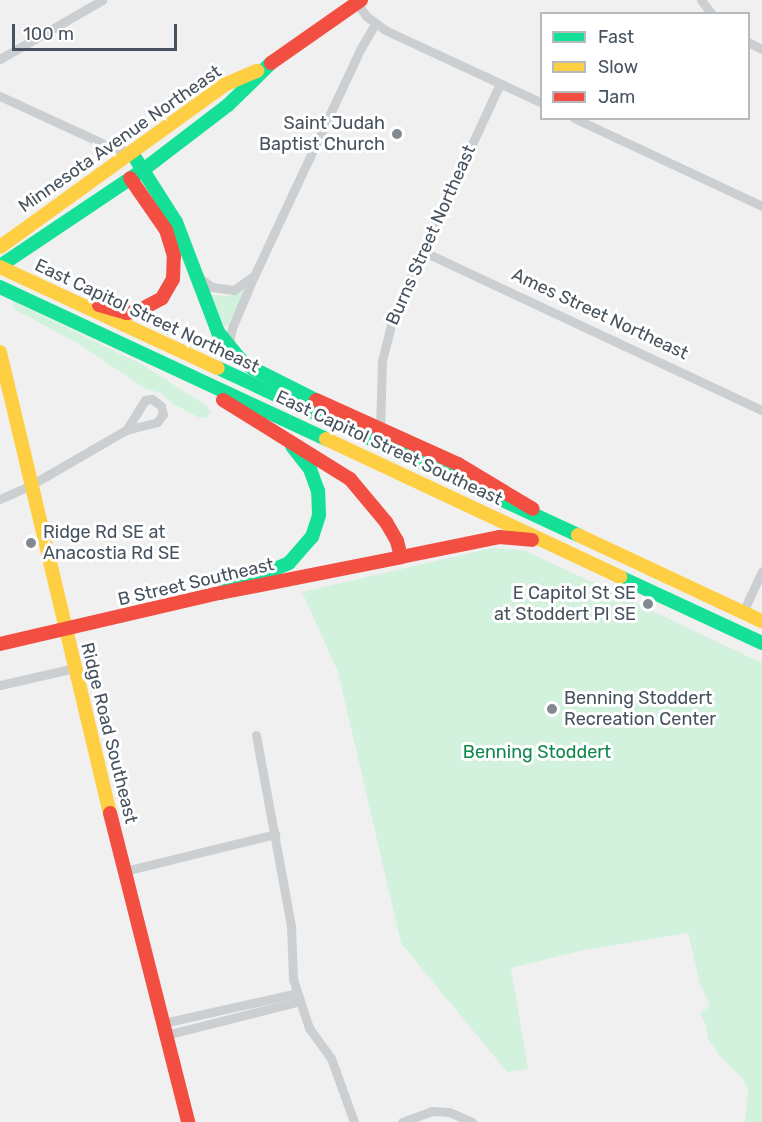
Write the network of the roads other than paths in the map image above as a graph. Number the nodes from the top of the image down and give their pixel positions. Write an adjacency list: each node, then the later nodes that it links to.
1 (102, 0): 4 (street)
2 (359, 1): 3 (street); 5 (main road, Minnesota Avenue Northeast)
3 (375, 24): 6 (street); 19 (street)
4 (0, 59)
5 (264, 68): 11 (main road, Minnesota Avenue Northeast); 13 (main road, Minnesota Avenue Northeast)
6 (500, 84): 8 (street); 17 (street, Burns Street Northeast)
7 (0, 96): 10 (street)
8 (540, 102)
9 (578, 120): 15 (street)
10 (108, 146): 11 (street); 12 (street)
11 (132, 153): 12 (main road, Minnesota Avenue Northeast); 13 (main road)
12 (118, 162): 14 (main road); 16 (main road, Minnesota Avenue Northeast)
13 (143, 170): 14 (main road, Minnesota Avenue Northeast); 21 (main road, East Capitol Street Northeast)
14 (130, 178): 18 (main road, Minnesota Avenue Northeast); 20 (main road)
15 (762, 206)
16 (0, 247)
17 (422, 251): 26 (street, Ames Street Northeast); 27 (street, Burns Street Northeast)
18 (0, 267): 20 (main road, East Capitol Street Northeast)
19 (254, 276): 21 (street); 23 (street)
20 (22, 277): 32 (main road, East Capitol Street Northeast)
21 (198, 277): 23 (main road, East Capitol Street Northeast)
22 (0, 287): 25 (main road, East Capitol Street Southeast)
23 (228, 347): 27 (main road, East Capitol Street Northeast)
24 (0, 352): 30 (main road, Ridge Road Southeast)
25 (143, 354): 29 (main road); 33 (main road, East Capitol Street Southeast)
26 (762, 410)
27 (380, 429): 32 (main road, East Capitol Street Northeast)
28 (126, 430): 30 (street)
29 (271, 430): 34 (main road); 36 (main road)
30 (31, 484): 31 (street); 39 (main road, Ridge Road Southeast)
31 (0, 499)
32 (572, 534): 37 (main road, East Capitol Street Northeast)
33 (564, 549): 34 (main road, B Street Southeast); 40 (main road, East Capitol Street Southeast)
34 (401, 556): 36 (main road, B Street Southeast)
35 (762, 571): 37 (street)
36 (220, 593): 39 (main road, B Street Southeast)
37 (743, 612): 38 (main road, East Capitol Street Northeast)
38 (762, 621)
39 (65, 630): 41 (main road, B Street Southeast); 42 (main road, Ridge Road Southeast)
40 (762, 643)
41 (0, 644)
42 (74, 668): 43 (street); 46 (main road, Ridge Road Southeast)
43 (0, 685)
44 (256, 735): 45 (street)
45 (276, 834): 46 (street); 47 (street)
46 (125, 871): 48 (main road, Ridge Road Southeast)
47 (299, 997): 48 (street); 50 (street)
48 (164, 1029): 49 (main road, Ridge Road Southeast)
49 (188, 1122)
50 (354, 1122)
51 (402, 1122): 52 (street)
52 (472, 1122)

